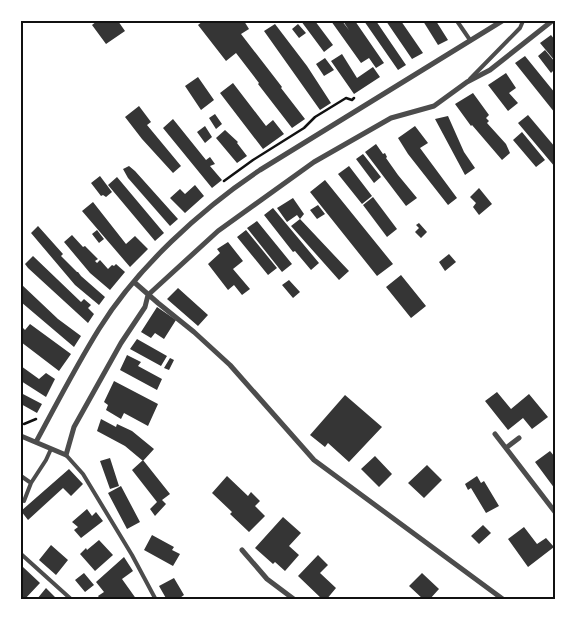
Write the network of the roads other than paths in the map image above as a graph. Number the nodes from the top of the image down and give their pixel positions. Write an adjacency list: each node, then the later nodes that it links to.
1 (457, 21): 5 (lane)
2 (502, 21): 5 (street)
3 (523, 21): 6 (lane)
4 (552, 21): 6 (street)
5 (470, 40): 7 (street)
6 (467, 82): 8 (street)
7 (134, 282): 8 (street); 12 (street)
8 (148, 294): 15 (street); 25 (street)
9 (495, 434): 13 (street)
10 (21, 436): 12 (street)
11 (519, 438): 13 (street)
12 (36, 442): 14 (street)
13 (506, 448): 19 (street)
14 (50, 449): 15 (street); 17 (lane)
15 (66, 455): 23 (lane)
16 (21, 476): 17 (lane)
17 (31, 483): 18 (lane)
18 (24, 501)
19 (555, 512)
20 (242, 550): 24 (street)
21 (21, 554): 22 (lane)
22 (72, 600)
23 (156, 600)
24 (295, 600)
25 (504, 600)

